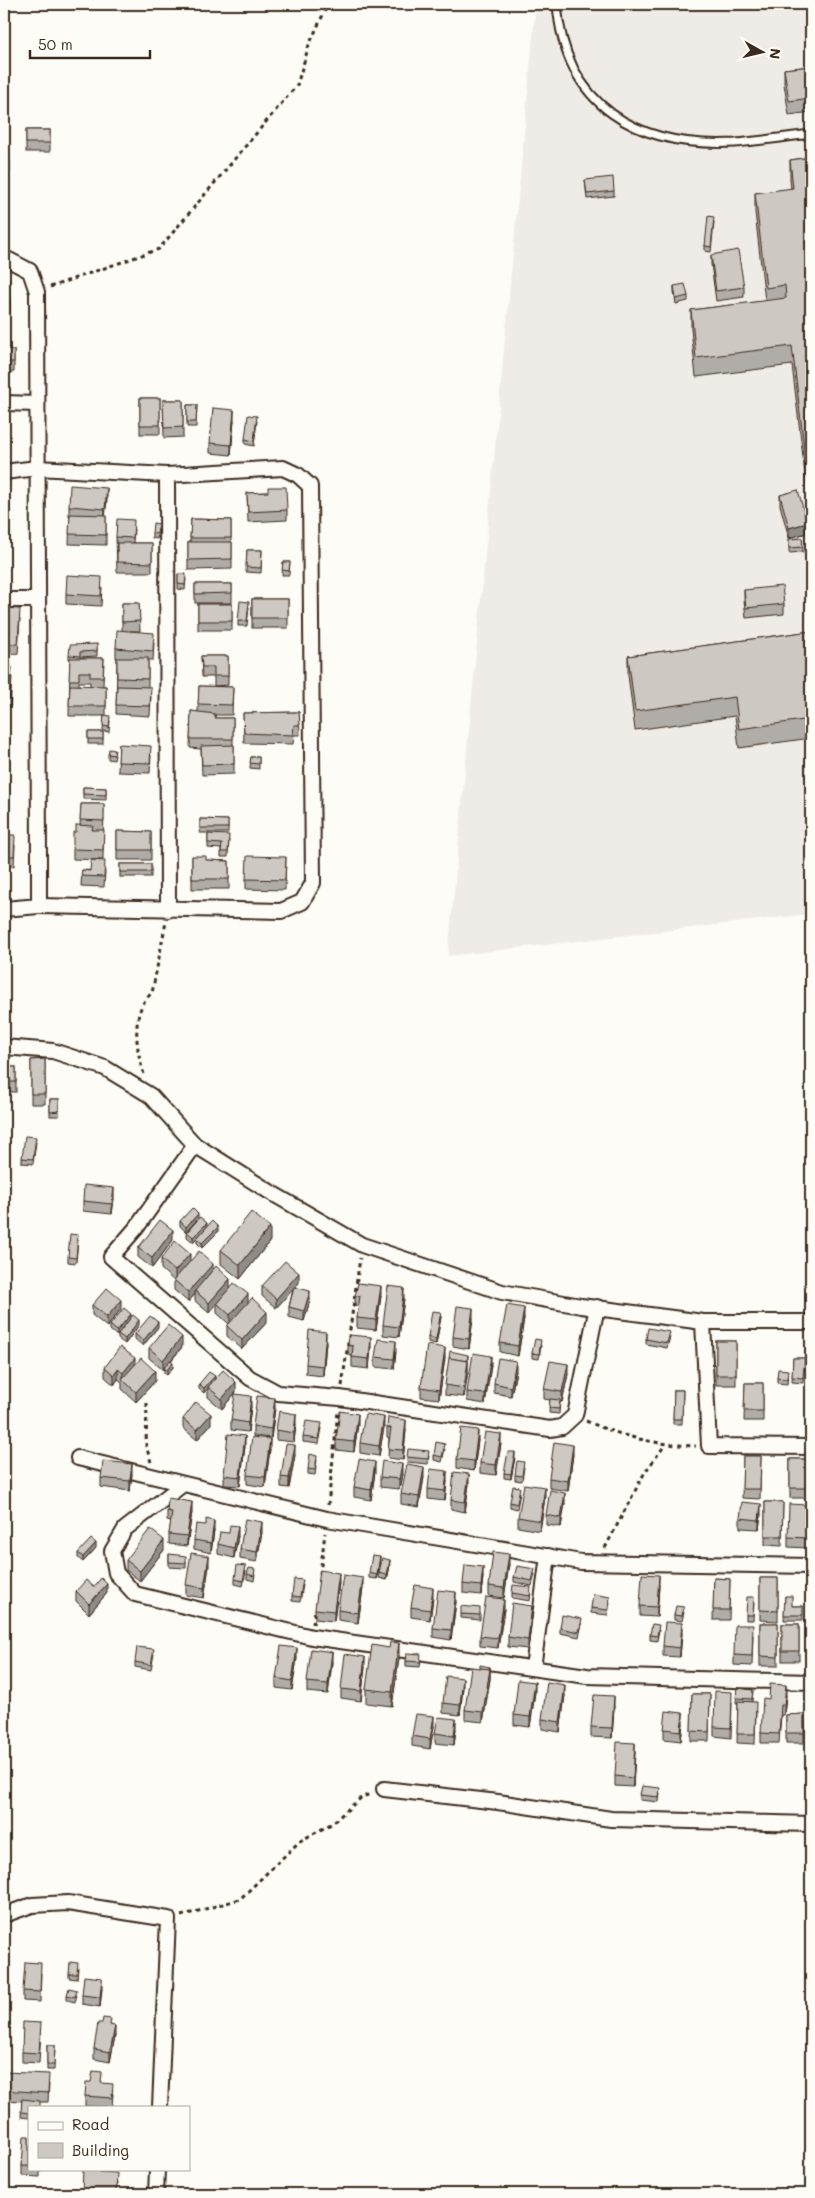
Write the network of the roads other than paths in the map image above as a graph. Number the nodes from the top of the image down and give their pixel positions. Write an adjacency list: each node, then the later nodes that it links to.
1 (557, 4): 2 (lane)
2 (811, 134)
3 (4, 260): 5 (street)
4 (4, 403): 5 (street)
5 (36, 404): 6 (street)
6 (36, 468): 7 (street); 8 (street); 10 (street)
7 (4, 472)
8 (166, 475): 13 (street); 13 (street)
9 (4, 600): 10 (street)
10 (38, 600): 11 (street)
11 (39, 906): 12 (street); 13 (street)
12 (4, 909)
13 (168, 910)
14 (4, 1047): 15 (street)
15 (195, 1145): 16 (street); 16 (street)
16 (597, 1307): 17 (street)
17 (703, 1322): 18 (street); 19 (street)
18 (811, 1322)
19 (811, 1447)
20 (78, 1458): 21 (street)
21 (182, 1485): 22 (street); 24 (street)
22 (548, 1556): 23 (street); 24 (street)
23 (811, 1566)
24 (533, 1668): 25 (street)
25 (811, 1682)
26 (384, 1789): 27 (street)
27 (811, 1824)
28 (4, 1915): 29 (street)
29 (160, 2106)
30 (157, 2170): 31 (street)
31 (156, 2194)

